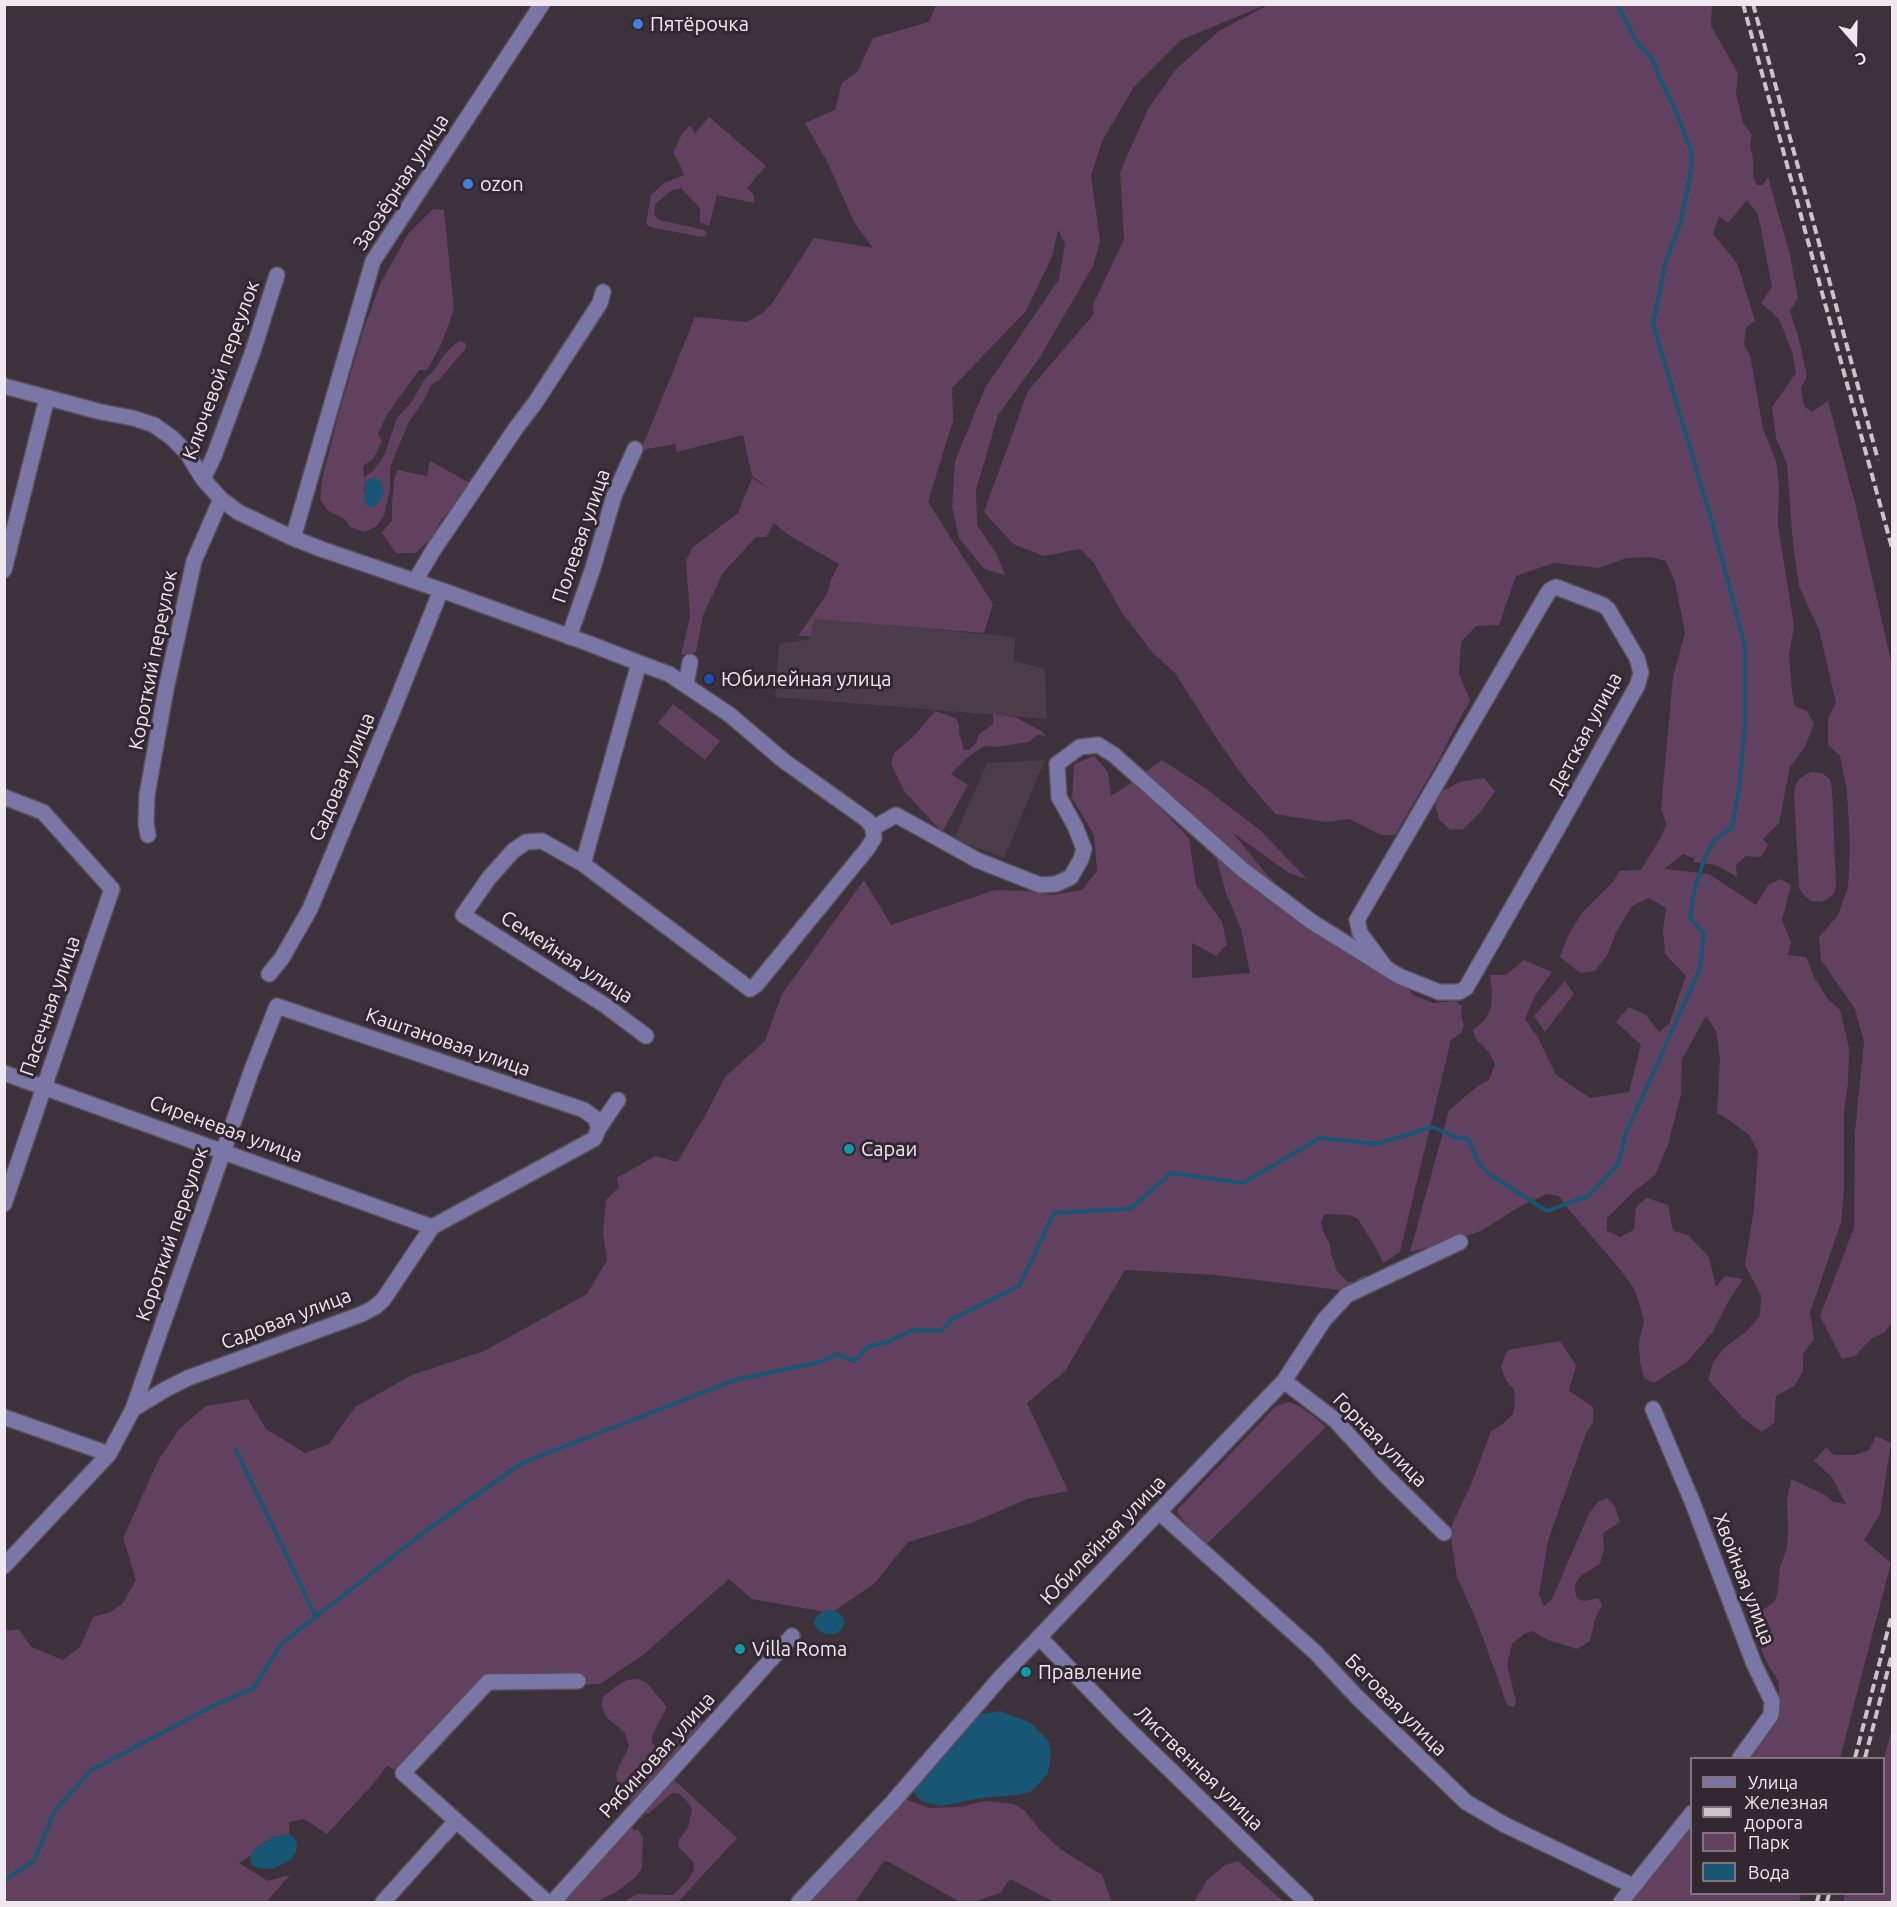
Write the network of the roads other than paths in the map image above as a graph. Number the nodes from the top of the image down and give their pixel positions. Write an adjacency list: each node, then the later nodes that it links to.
1 (542, 4): 9 (street, Заозёрная улица)
2 (277, 275): 7 (street, Ключевой переулок)
3 (603, 292): 11 (street)
4 (4, 386): 5 (street)
5 (47, 398): 7 (street); 10 (street)
6 (635, 449): 13 (street, Полевая улица)
7 (203, 479): 8 (street)
8 (221, 499): 9 (street); 19 (street, Короткий переулок)
9 (293, 538): 11 (street)
10 (4, 570)
11 (415, 581): 12 (street)
12 (441, 590): 13 (street); 22 (street, Садовая улица)
13 (569, 637): 15 (street)
14 (690, 662): 16 (street)
15 (639, 663): 16 (street); 20 (street)
16 (686, 685): 18 (street)
17 (4, 797): 26 (street, Пасечная улица)
18 (873, 828): 20 (street); 21 (street)
19 (148, 835)
20 (583, 864): 24 (street, Семейная улица)
21 (1386, 968): 21 (street, Детская улица)
22 (269, 974)
23 (277, 1006): 28 (street, Каштановая улица); 29 (street, Короткий переулок)
24 (646, 1036)
25 (4, 1073): 26 (street, Сиреневая улица)
26 (45, 1087): 29 (street, Сиреневая улица); 30 (street, Пасечная улица)
27 (618, 1100): 28 (street, Садовая улица)
28 (599, 1128): 31 (street, Садовая улица)
29 (223, 1150): 31 (street, Сиреневая улица); 34 (street, Короткий переулок)
30 (4, 1204)
31 (432, 1227): 34 (street, Садовая улица)
32 (1460, 1242): 33 (street, Юбилейная улица)
33 (1284, 1380): 38 (street, Юбилейная улица); 39 (street, Горная улица)
34 (133, 1409): 37 (street)
35 (1653, 1409): 44 (street, Хвойная улица)
36 (4, 1417): 37 (street)
37 (109, 1454): 40 (street)
38 (1159, 1512): 42 (street, Юбилейная улица); 47 (street, Беговая улица)
39 (1444, 1533)
40 (4, 1566)
41 (792, 1636): 50 (street, Рябиновая улица)
42 (1039, 1637): 51 (street, Юбилейная улица); 52 (street, Лиственная улица)
43 (578, 1681): 46 (street)
44 (1741, 1757)
45 (1690, 1815): 47 (street)
46 (456, 1821): 48 (street); 49 (street)
47 (1633, 1886): 53 (street)
48 (383, 1902)
49 (547, 1902)
50 (553, 1902)
51 (799, 1902)
52 (1306, 1902)
53 (1621, 1902)

